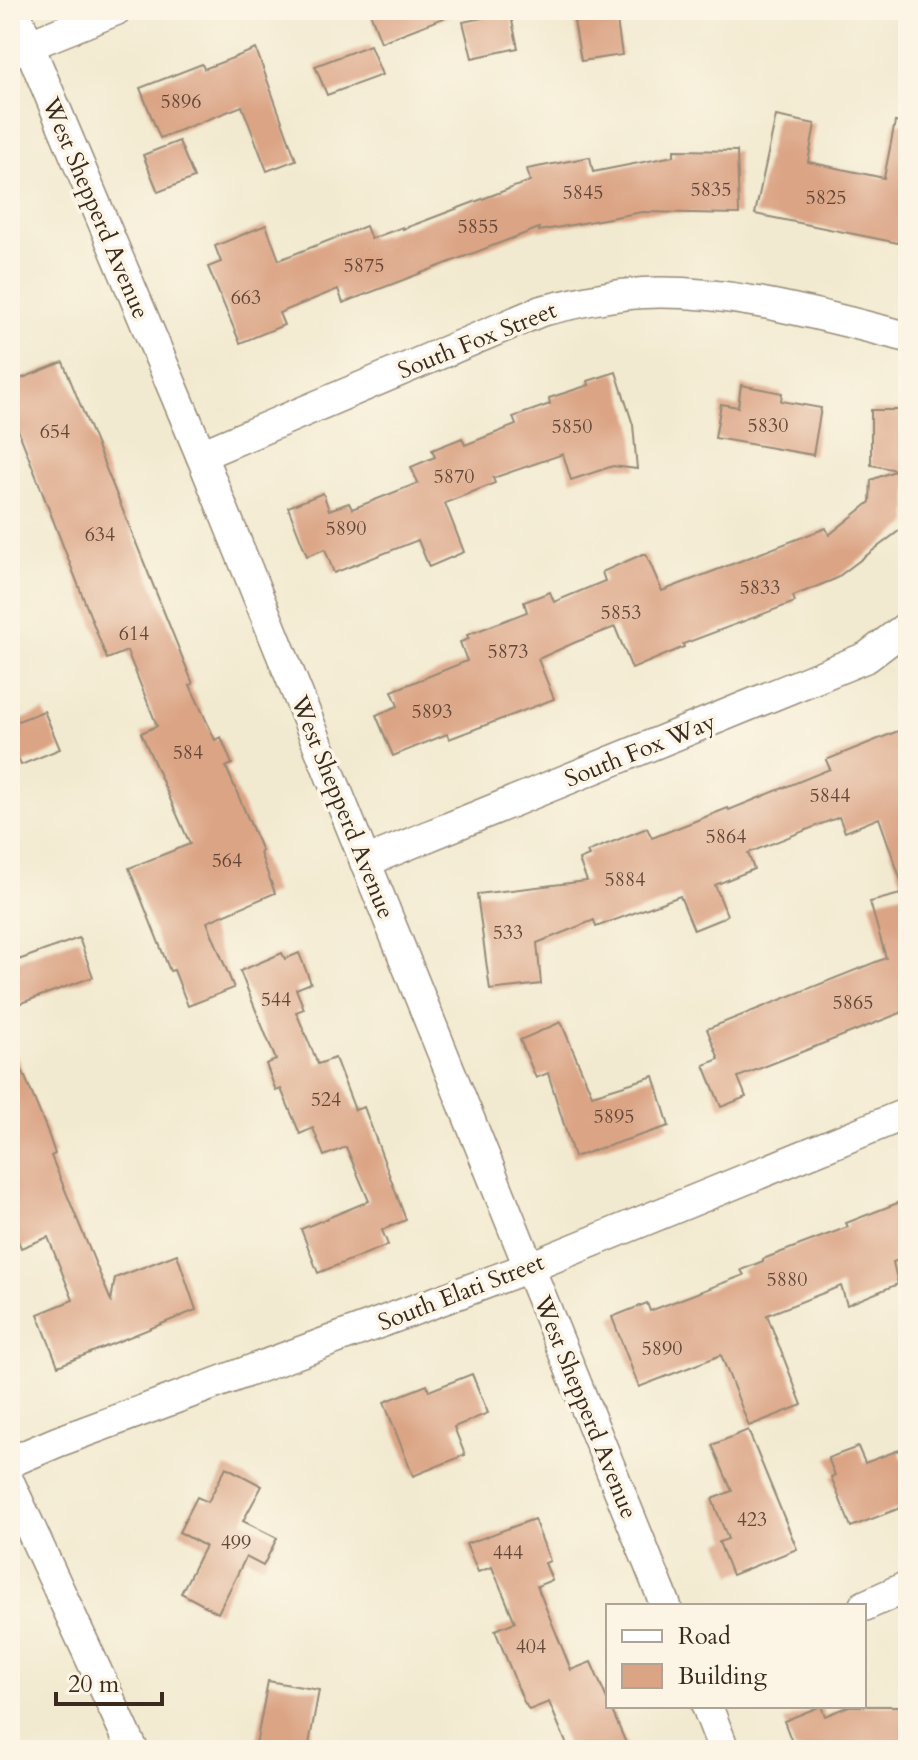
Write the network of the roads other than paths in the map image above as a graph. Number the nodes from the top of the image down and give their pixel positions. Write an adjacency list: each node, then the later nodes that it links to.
1 (14, 10): 3 (street, West Shepperd Avenue)
2 (116, 10): 3 (street)
3 (19, 49): 5 (street, West Shepperd Avenue)
4 (908, 337): 5 (street, South Fox Street)
5 (201, 455): 7 (street, West Shepperd Avenue)
6 (908, 626): 7 (street, South Fox Way)
7 (365, 862): 9 (street, West Shepperd Avenue)
8 (908, 1113): 9 (street, South Elati Street)
9 (530, 1267): 10 (street, South Elati Street); 13 (street, West Shepperd Avenue)
10 (10, 1462)
11 (10, 1484): 16 (street)
12 (908, 1586): 14 (street)
13 (665, 1604)
14 (866, 1605)
15 (708, 1708): 17 (street)
16 (133, 1750)
17 (724, 1750)

